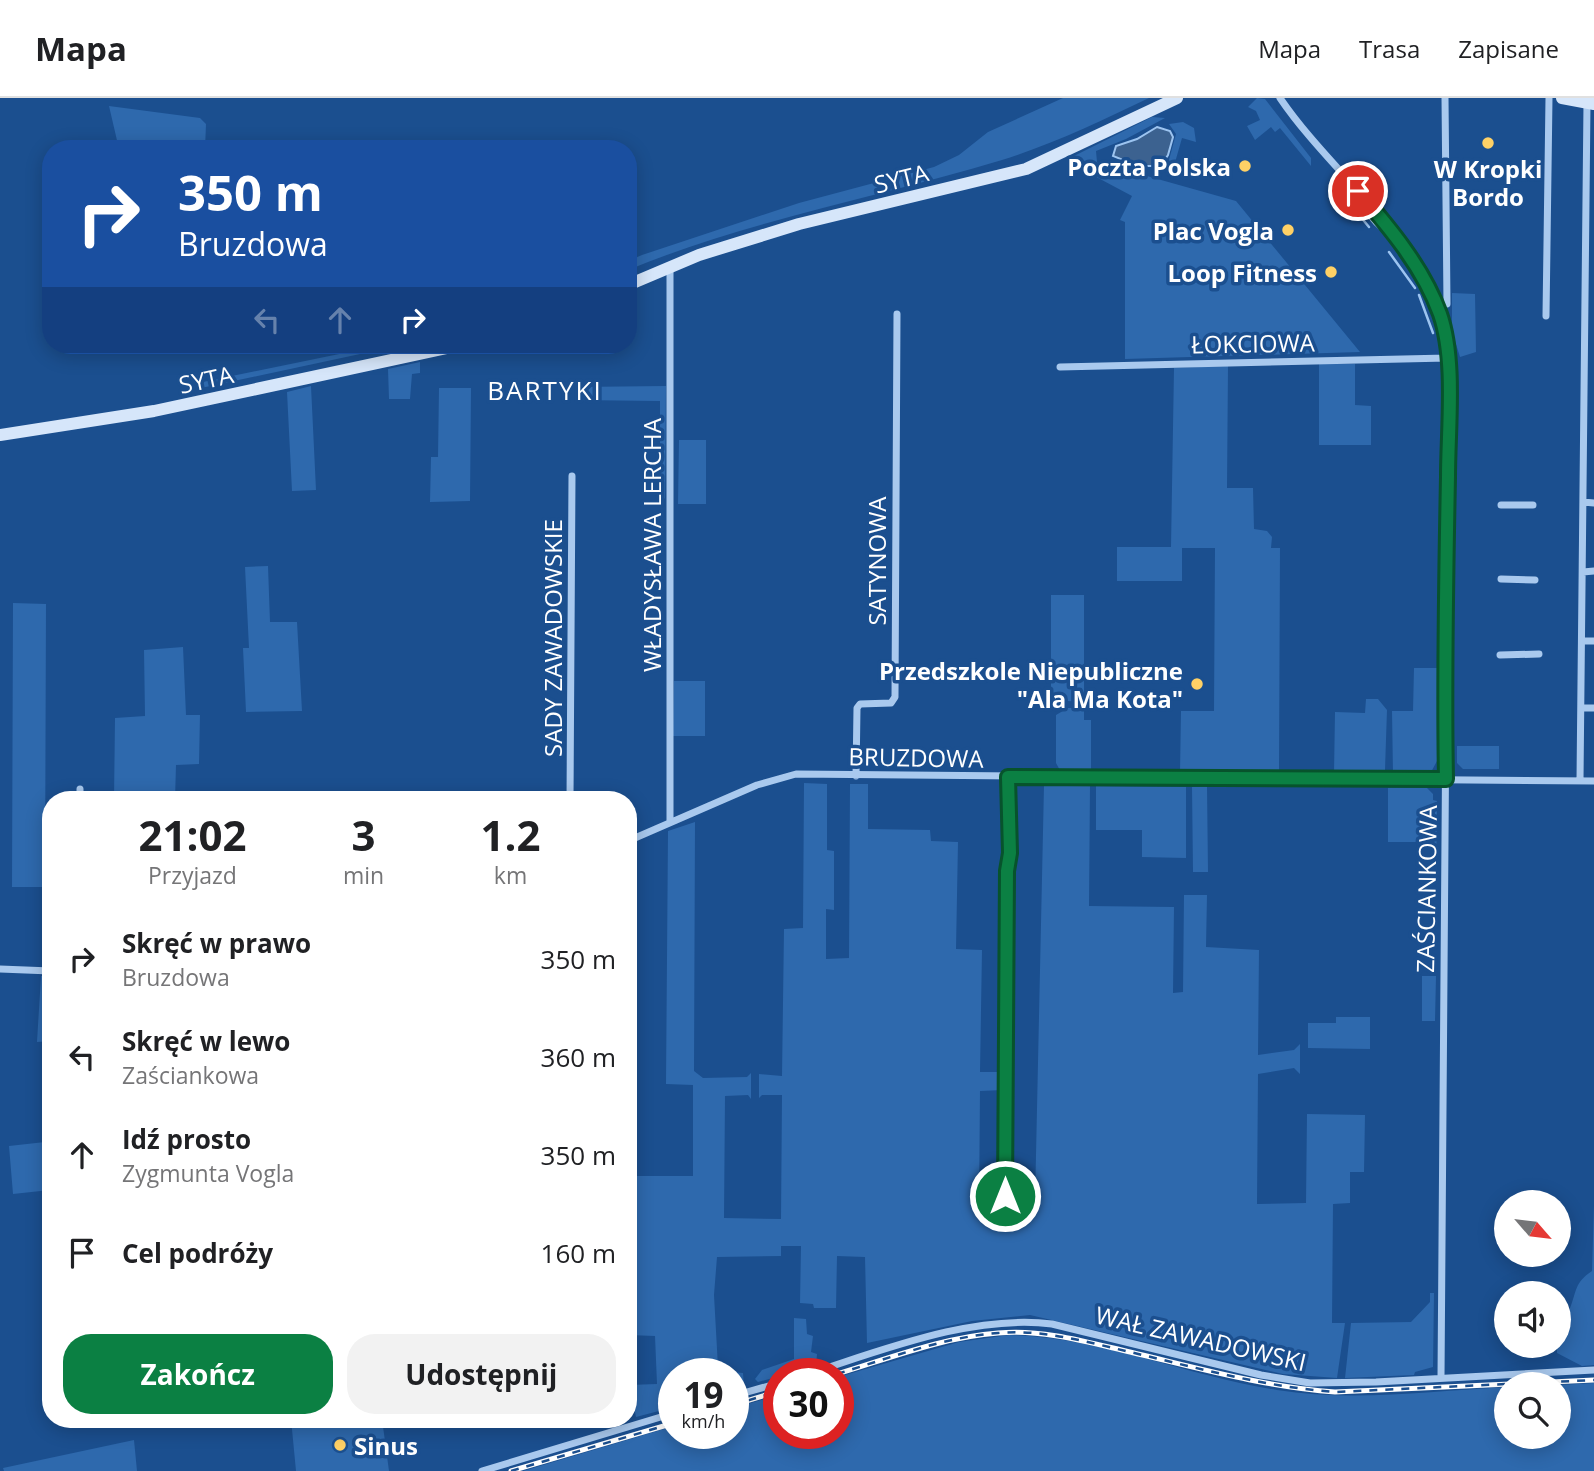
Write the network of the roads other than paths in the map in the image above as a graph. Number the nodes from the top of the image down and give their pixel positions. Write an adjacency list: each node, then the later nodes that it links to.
1 (1177, 98): 7 (street, SYTA)
2 (1278, 98): 13 (street, ZAŚCIANKOWA)
3 (1446, 98): 9 (street)
4 (1549, 98): 11 (street)
5 (1562, 98): 6 (street)
6 (1591, 103): 15 (street)
7 (670, 267): 8 (street, SYTA); 39 (street, WŁADYSŁAWA LERCHA)
8 (637, 281)
9 (1447, 304)
10 (897, 314): 33 (street, SATYNOWA)
11 (1546, 316)
12 (419, 354): 17 (street, SYTA)
13 (1447, 358): 14 (street, ŁOKCIOWA); 35 (street, ZAŚCIANKOWA)
14 (1060, 367)
15 (1584, 423): 16 (street); 19 (street)
16 (1594, 423)
17 (0, 435)
18 (572, 476): 38 (street, SADY ZAWADOWSKIE)
19 (1583, 502): 20 (street); 24 (street)
20 (1594, 503)
21 (1501, 505): 22 (street)
22 (1533, 505)
23 (1594, 571): 24 (street)
24 (1583, 572): 27 (street)
25 (1501, 579): 26 (street)
26 (1535, 580)
27 (1582, 641): 28 (street); 31 (street)
28 (1594, 641)
29 (1500, 654): 30 (street)
30 (1539, 654)
31 (1581, 708): 32 (street); 36 (street)
32 (1594, 708)
33 (856, 776): 34 (street, BRUZDOWA); 39 (street, BRUZDOWA)
34 (1008, 777): 35 (street, BRUZDOWA); 43 (street)
35 (1446, 779): 36 (street, BRUZDOWA); 46 (street, ZAŚCIANKOWA)
36 (1580, 780): 37 (street, BRUZDOWA)
37 (1594, 781)
38 (570, 791)
39 (670, 822): 40 (street, BRUZDOWA)
40 (637, 837)
41 (0, 969): 42 (street)
42 (42, 971)
43 (1005, 1196)
44 (854, 1361): 46 (street, WAŁ ZAWADOWSKI)
45 (1594, 1370): 46 (street, WAŁ ZAWADOWSKI)
46 (1441, 1378)
47 (658, 1418): 48 (street)
48 (637, 1424)
49 (624, 1428): 50 (street)
50 (482, 1471)

